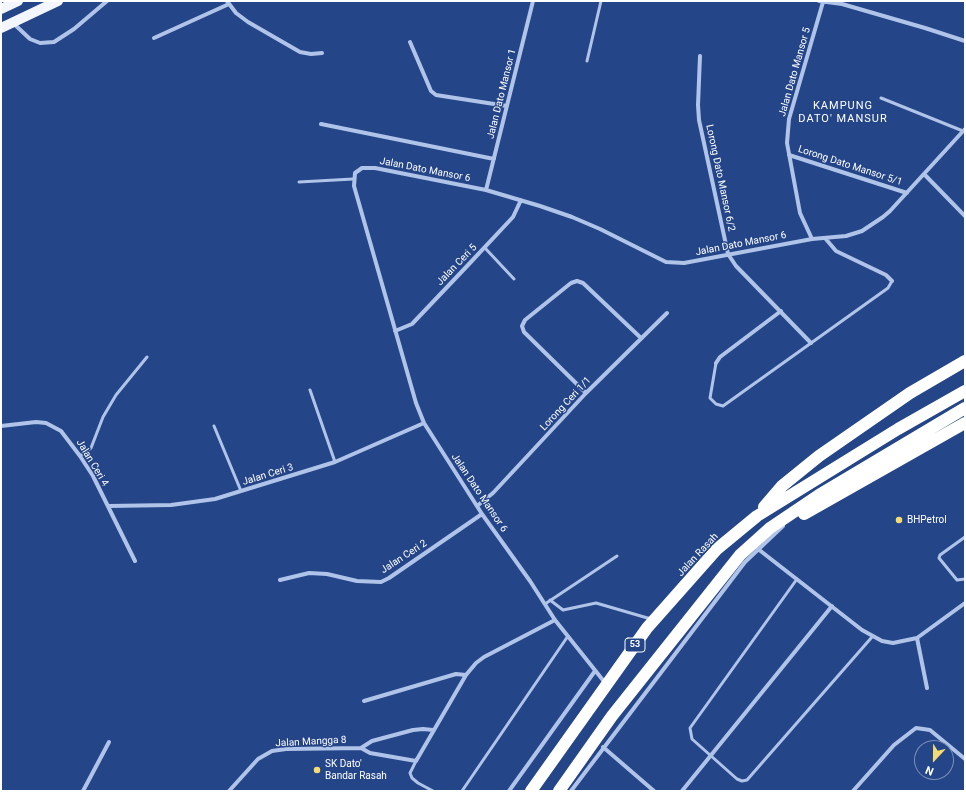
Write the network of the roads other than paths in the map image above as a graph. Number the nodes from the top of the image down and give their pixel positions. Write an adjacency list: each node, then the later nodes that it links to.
1 (18, 1): 8 (main road)
2 (58, 1): 9 (main road)
3 (107, 1): 9 (street)
4 (533, 1): 18 (street, Jalan Dato Mansor 1)
5 (601, 1): 16 (lane)
6 (821, 1): 12 (street); 21 (street, Jalan Dato Mansor 5)
7 (228, 2): 11 (street); 14 (street)
8 (1, 9)
9 (12, 23): 10 (main road)
10 (1, 28)
11 (154, 38)
12 (965, 41)
13 (410, 42): 18 (street)
14 (322, 52)
15 (700, 56): 33 (street, Lorong Dato Mansor 6/2)
16 (587, 61)
17 (881, 98): 20 (lane)
18 (507, 106): 22 (street, Jalan Dato Mansor 1)
19 (321, 124): 22 (street)
20 (964, 130): 23 (street, Jalan Dato Mansor 6)
21 (789, 155): 27 (street, Lorong Dato Mansor 5/1); 31 (street, Jalan Dato Mansor 5)
22 (494, 160): 26 (street, Jalan Dato Mansor 1)
23 (924, 174): 27 (street, Jalan Dato Mansor 6); 29 (street)
24 (353, 179): 25 (lane); 26 (street, Jalan Dato Mansor 6); 38 (street, Jalan Dato Mansor 6)
25 (299, 182)
26 (486, 190): 28 (street, Jalan Dato Mansor 6)
27 (907, 193): 30 (street, Jalan Dato Mansor 6)
28 (521, 200): 32 (street, Jalan Ceri 5); 33 (street, Jalan Dato Mansor 6)
29 (965, 216)
30 (825, 238): 31 (street, Jalan Dato Mansor 6); 35 (street)
31 (812, 239): 33 (street, Jalan Dato Mansor 6)
32 (484, 248): 34 (lane); 38 (street, Jalan Ceri 5)
33 (728, 254): 36 (street, Lorong Dato Mansor 6/2)
34 (514, 279)
35 (892, 281): 40 (lane)
36 (781, 311): 40 (street, Lorong Dato Mansor 6/2); 43 (street)
37 (667, 314): 39 (street, Lorong Ceri 1/1)
38 (396, 331): 48 (street, Jalan Dato Mansor 6)
39 (641, 338): 46 (street, Lorong Ceri 1/1); 46 (street)
40 (811, 343): 43 (lane)
41 (147, 357): 52 (lane)
42 (965, 361): 58 (highway)
43 (716, 363)
44 (310, 390): 53 (lane)
45 (965, 391): 58 (highway, Jalan Rasah / 53)
46 (586, 393): 56 (street, Lorong Ceri 1/1)
47 (965, 408): 62 (highway, 53)
48 (424, 423): 53 (street, Jalan Ceri 3); 56 (street, Jalan Dato Mansor 6)
49 (965, 423): 59 (highway)
50 (1, 426): 52 (street, Jalan Ceri 4)
51 (214, 426): 54 (lane)
52 (80, 456): 55 (street, Jalan Ceri 4)
53 (335, 462): 54 (street, Jalan Ceri 3)
54 (241, 491): 55 (street, Jalan Ceri 3)
55 (108, 506): 64 (street, Jalan Ceri 4)
56 (477, 506): 57 (street, Jalan Dato Mansor 6)
57 (482, 514): 67 (street, Jalan Ceri 2); 70 (street, Jalan Dato Mansor 6)
58 (757, 516): 73 (highway, Jalan Rasah / 53)
59 (783, 526): 61 (street); 62 (highway)
60 (965, 536): 66 (lane)
61 (758, 549): 65 (street); 84 (street)
62 (740, 555): 95 (highway, 53)
63 (617, 556): 68 (lane)
64 (135, 561)
65 (797, 579): 71 (street); 86 (lane)
66 (965, 579)
67 (280, 580)
68 (550, 600): 70 (lane); 73 (lane)
69 (965, 602): 76 (street)
70 (545, 604): 72 (street, Jalan Dato Mansor 6)
71 (832, 606): 75 (street); 86 (street)
72 (555, 620): 74 (street, Jalan Dato Mansor 6); 78 (street)
73 (655, 620): 79 (highway, Jalan Rasah / 53)
74 (568, 636): 77 (street, Jalan Dato Mansor 6); 92 (lane)
75 (872, 637): 76 (street); 86 (lane)
76 (917, 638): 80 (street)
77 (595, 671): 79 (street, Jalan Dato Mansor 6); 93 (street)
78 (466, 675): 81 (street); 82 (street)
79 (607, 684): 94 (highway, Jalan Rasah / 53)
80 (927, 688)
81 (364, 701)
82 (433, 730): 85 (street, Jalan Mangga 8); 88 (street)
83 (109, 742): 89 (street)
84 (603, 747): 96 (street); 97 (street)
85 (361, 748): 88 (street, Jalan Mangga 8); 90 (street, Jalan Mangga 8)
86 (710, 756): 98 (street)
87 (965, 759): 99 (street)
88 (416, 761): 91 (lane)
89 (83, 791)
90 (229, 791)
91 (433, 791)
92 (462, 791)
93 (509, 791)
94 (531, 791)
95 (559, 791)
96 (571, 791)
97 (654, 791)
98 (682, 791)
99 (853, 791)

